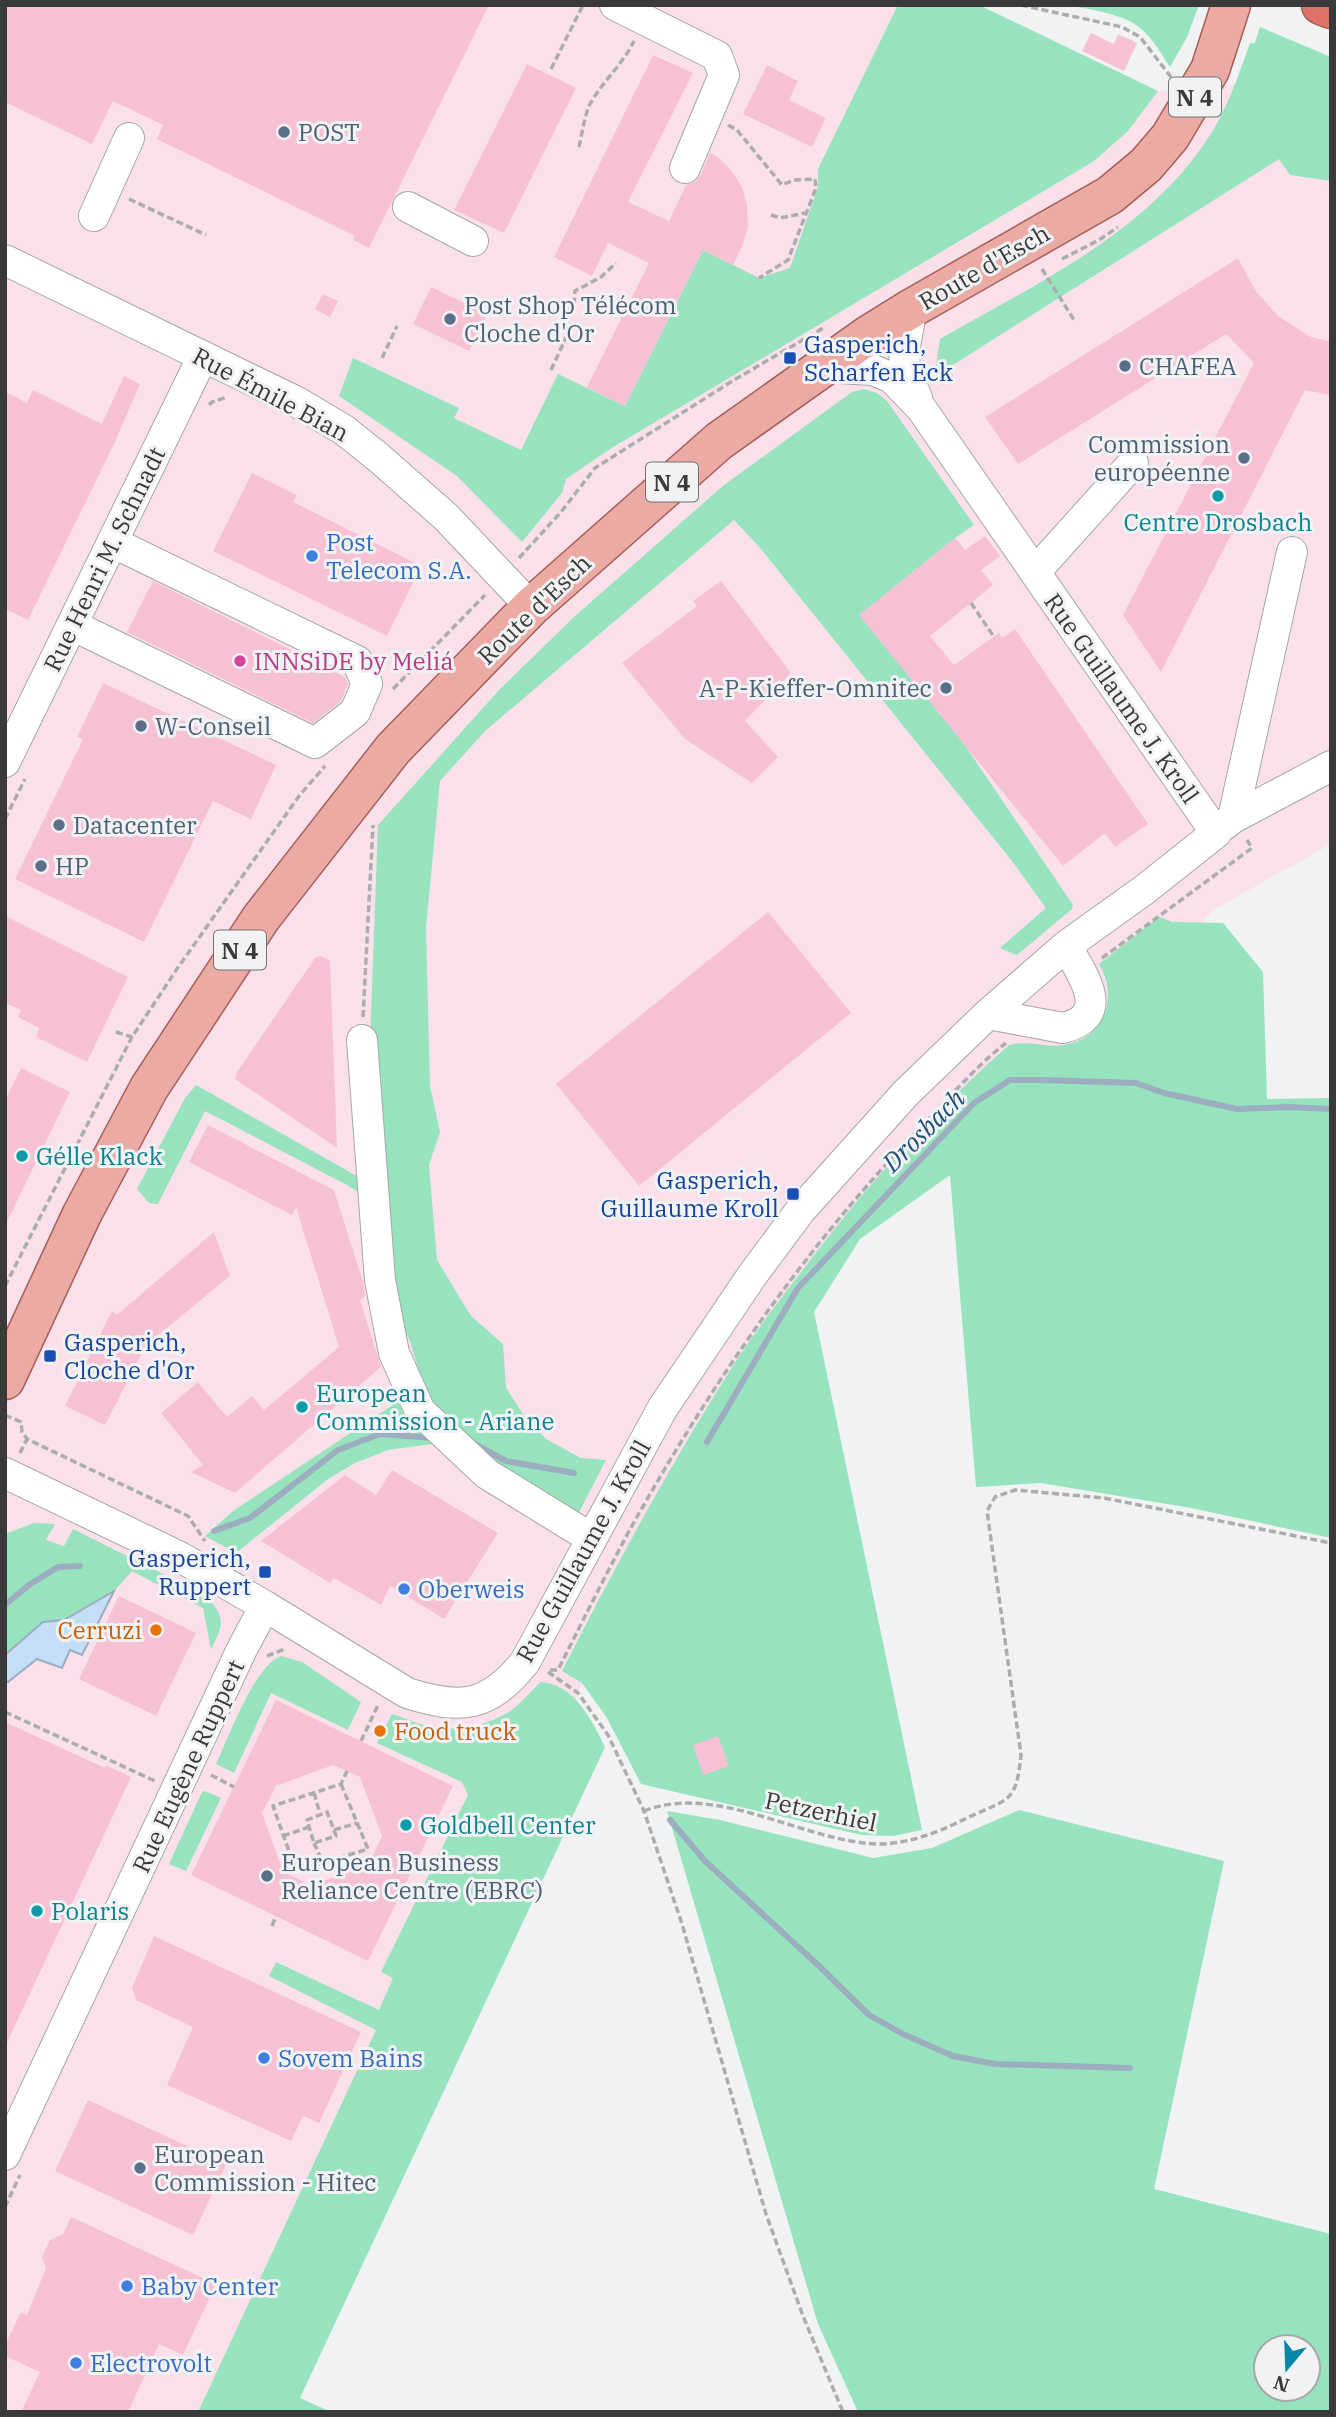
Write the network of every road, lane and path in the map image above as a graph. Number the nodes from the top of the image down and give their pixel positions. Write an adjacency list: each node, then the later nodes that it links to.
1 (583, 5): 8 (path)
2 (615, 5): 7 (street)
3 (1021, 5): 9 (path)
4 (1321, 5): 5 (highway)
5 (1331, 9)
6 (1228, 16): 25 (main road, Route d'Esch / N 4)
7 (645, 20): 10 (street); 12 (path)
8 (551, 69)
9 (1179, 70)
10 (707, 115): 13 (street); 16 (path)
11 (129, 138): 14 (street)
12 (579, 147)
13 (685, 168)
14 (106, 188): 18 (street); 19 (path)
15 (408, 207): 20 (street)
16 (806, 213): 17 (path); 24 (path)
17 (771, 215)
18 (94, 216)
19 (206, 235)
20 (473, 241)
21 (5, 260): 28 (street, Rue Émile Bian)
22 (616, 263): 31 (path)
23 (1042, 269): 26 (path)
24 (759, 278)
25 (912, 308): 30 (main road, Route d'Esch / N 4); 33 (street, Rue Guillaume J. Kroll)
26 (1074, 320)
27 (397, 326): 29 (path)
28 (203, 356): 36 (street, Rue Henri M. Schnadt); 42 (street, Rue Émile Bian)
29 (382, 358)
30 (821, 367): 33 (street, Rue Guillaume J. Kroll); 42 (main road, Route d'Esch / N 4)
31 (551, 370)
32 (233, 398): 34 (path)
33 (921, 408): 38 (street, Rue Guillaume J. Kroll)
34 (203, 411)
35 (1133, 463): 38 (street)
36 (112, 542): 43 (street, Rue Henri M. Schnadt); 43 (street)
37 (1292, 552): 49 (street)
38 (1035, 572): 49 (street, Rue Guillaume J. Kroll)
39 (486, 585): 40 (path)
40 (485, 595)
41 (971, 603): 44 (path)
42 (531, 607): 58 (main road, Route d'Esch / N 4)
43 (72, 625): 45 (street, Rue Henri M. Schnadt)
44 (994, 636)
45 (17, 766): 47 (path)
46 (1331, 766): 49 (street)
47 (5, 819)
48 (373, 823): 56 (path)
49 (1224, 825): 51 (street, Rue Guillaume J. Kroll)
50 (1201, 884): 52 (path)
51 (1066, 946): 53 (street, Rue Guillaume J. Kroll); 53 (street)
52 (1096, 963)
53 (988, 1014): 61 (street, Rue Guillaume J. Kroll)
54 (116, 1032): 55 (path)
55 (132, 1037)
56 (362, 1040): 61 (street)
57 (1010, 1040): 74 (path)
58 (5, 1380)
59 (5, 1415): 62 (path)
60 (5, 1472): 64 (street, Rue Guillaume J. Kroll)
61 (591, 1538): 65 (street, Rue Guillaume J. Kroll)
62 (207, 1544)
63 (1331, 1544): 74 (path, Petzerhiel)
64 (265, 1605): 65 (street, Rue Guillaume J. Kroll); 66 (street, Rue Eugène Ruppert)
65 (311, 1633): 66 (path)
66 (242, 1649): 86 (street, Rue Eugène Ruppert)
67 (385, 1703): 69 (path)
68 (5, 1712): 71 (path)
69 (361, 1741)
70 (347, 1771): 72 (path)
71 (157, 1782)
72 (341, 1784): 73 (path); 76 (path)
73 (314, 1793): 75 (path); 79 (path)
74 (645, 1811): 87 (path)
75 (320, 1814): 77 (path); 78 (path)
76 (357, 1823): 78 (path); 81 (path)
77 (309, 1827): 79 (path); 80 (path)
78 (334, 1829): 80 (path)
79 (284, 1836): 82 (path)
80 (314, 1843): 81 (path)
81 (323, 1863): 82 (path)
82 (296, 1871): 83 (path)
83 (294, 1877)
84 (276, 1916): 85 (path)
85 (272, 1926)
86 (5, 2155)
87 (843, 2412)

